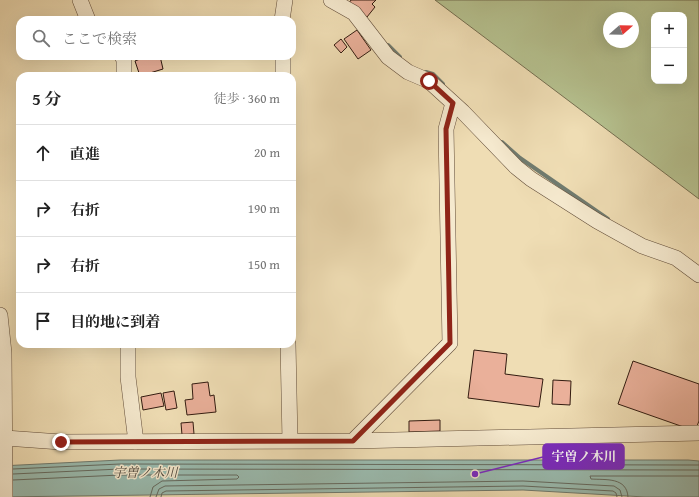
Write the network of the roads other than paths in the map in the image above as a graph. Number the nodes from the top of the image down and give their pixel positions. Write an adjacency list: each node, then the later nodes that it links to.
1 (80, 0): 4 (street)
2 (285, 0): 5 (street)
3 (331, 0): 10 (street)
4 (86, 16)
5 (283, 16)
6 (124, 60): 8 (street)
7 (283, 60): 9 (street)
8 (124, 72)
9 (283, 72)
10 (453, 103): 11 (street); 18 (street)
11 (699, 275)
12 (0, 315): 15 (street)
13 (128, 348): 20 (street)
14 (288, 348): 17 (street)
15 (2, 398): 19 (street)
16 (699, 433): 18 (street)
17 (290, 441): 18 (street); 20 (street)
18 (353, 441)
19 (5, 442): 20 (street); 21 (street)
20 (136, 442)
21 (5, 497)

